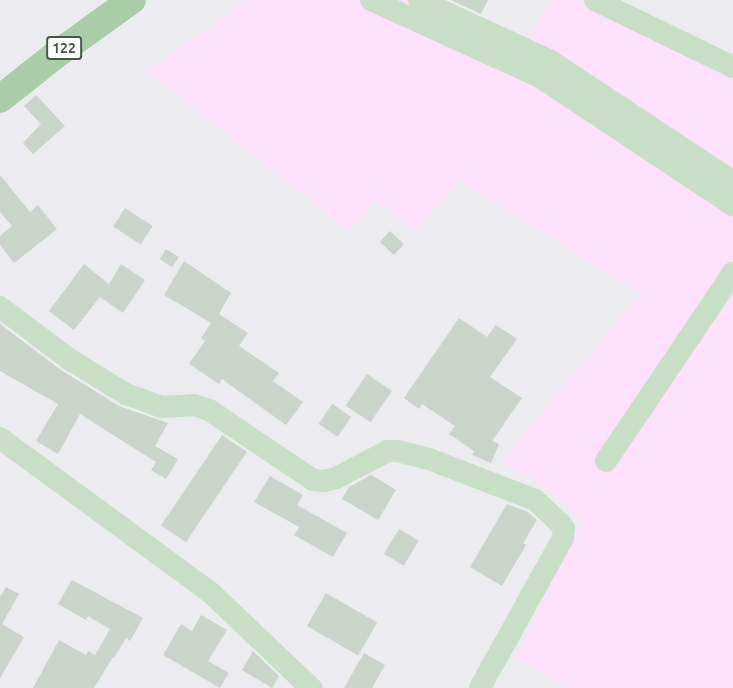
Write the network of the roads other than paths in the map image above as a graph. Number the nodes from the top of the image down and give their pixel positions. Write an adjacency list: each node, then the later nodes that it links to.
1 (132, 0): 6 (main road, 122)
2 (371, 0): 8 (street)
3 (419, 0): 7 (street)
4 (595, 0): 5 (street)
5 (733, 67)
6 (0, 99)
7 (733, 182)
8 (733, 205)
9 (733, 273): 12 (street)
10 (0, 307): 14 (street)
11 (0, 438): 13 (street)
12 (606, 461)
13 (311, 688)
14 (480, 688)

